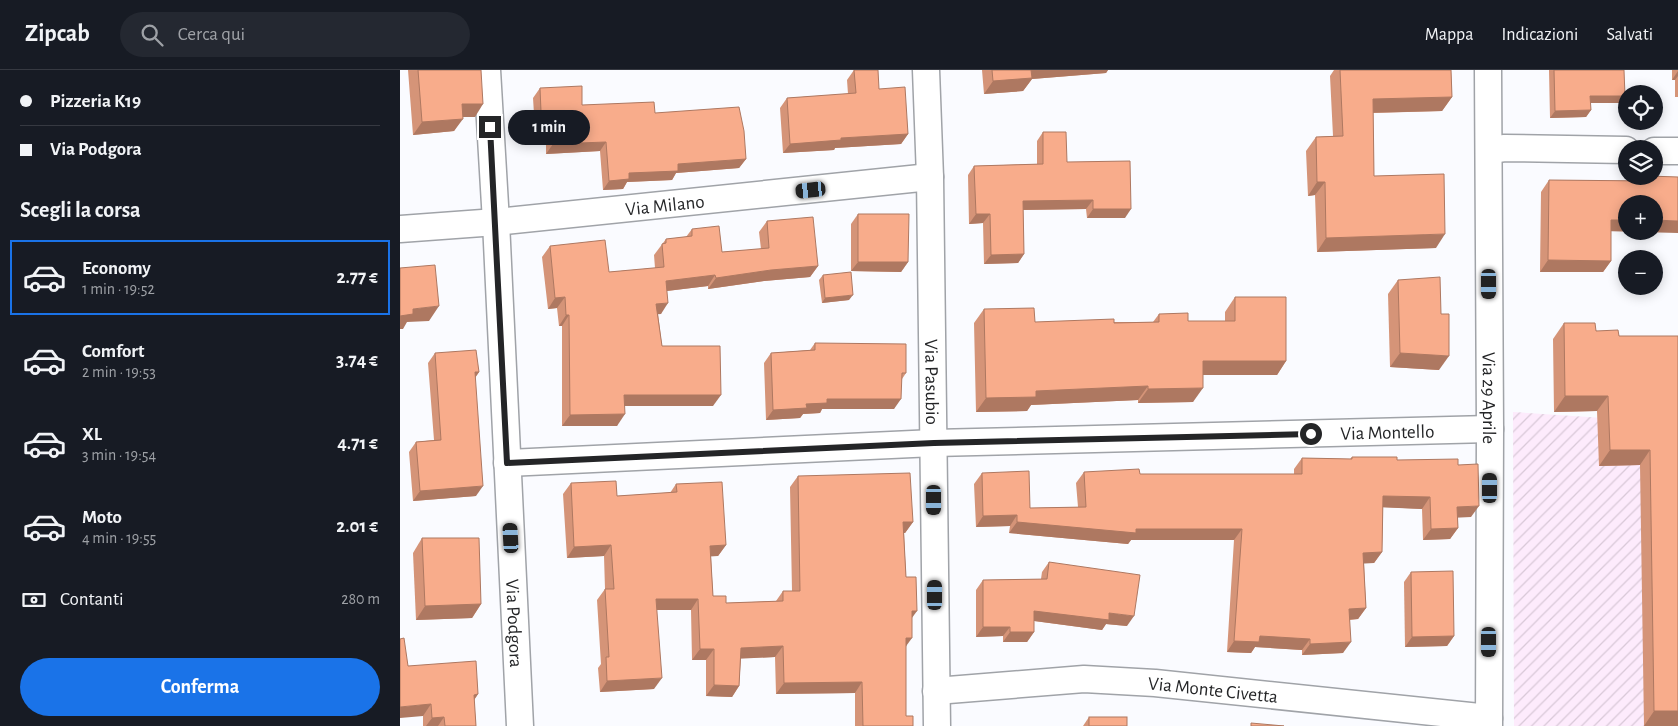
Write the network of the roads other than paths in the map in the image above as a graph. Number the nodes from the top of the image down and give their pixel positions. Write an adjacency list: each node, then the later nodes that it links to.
1 (487, 70): 9 (street, Via Podgora)
2 (926, 70): 8 (street, Via Pasubio)
3 (1488, 70): 4 (street, Via 29 Aprile)
4 (1489, 150): 5 (street); 11 (street, Via 29 Aprile)
5 (1618, 150)
6 (1663, 151): 7 (street)
7 (1678, 151)
8 (930, 177): 9 (street, Via Milano); 12 (street, Via Pasubio)
9 (496, 222): 10 (street, Via Milano); 13 (street, Via Podgora)
10 (400, 229)
11 (1490, 429): 12 (street, Via Montello); 15 (street, Via 29 Aprile)
12 (934, 443): 13 (street, Via Montello); 14 (street, Via Pasubio)
13 (507, 463): 16 (street, Via Podgora)
14 (936, 691): 15 (street, Via Monte Civetta); 17 (street, Via Pasubio)
15 (1489, 722)
16 (520, 726)
17 (937, 726)

